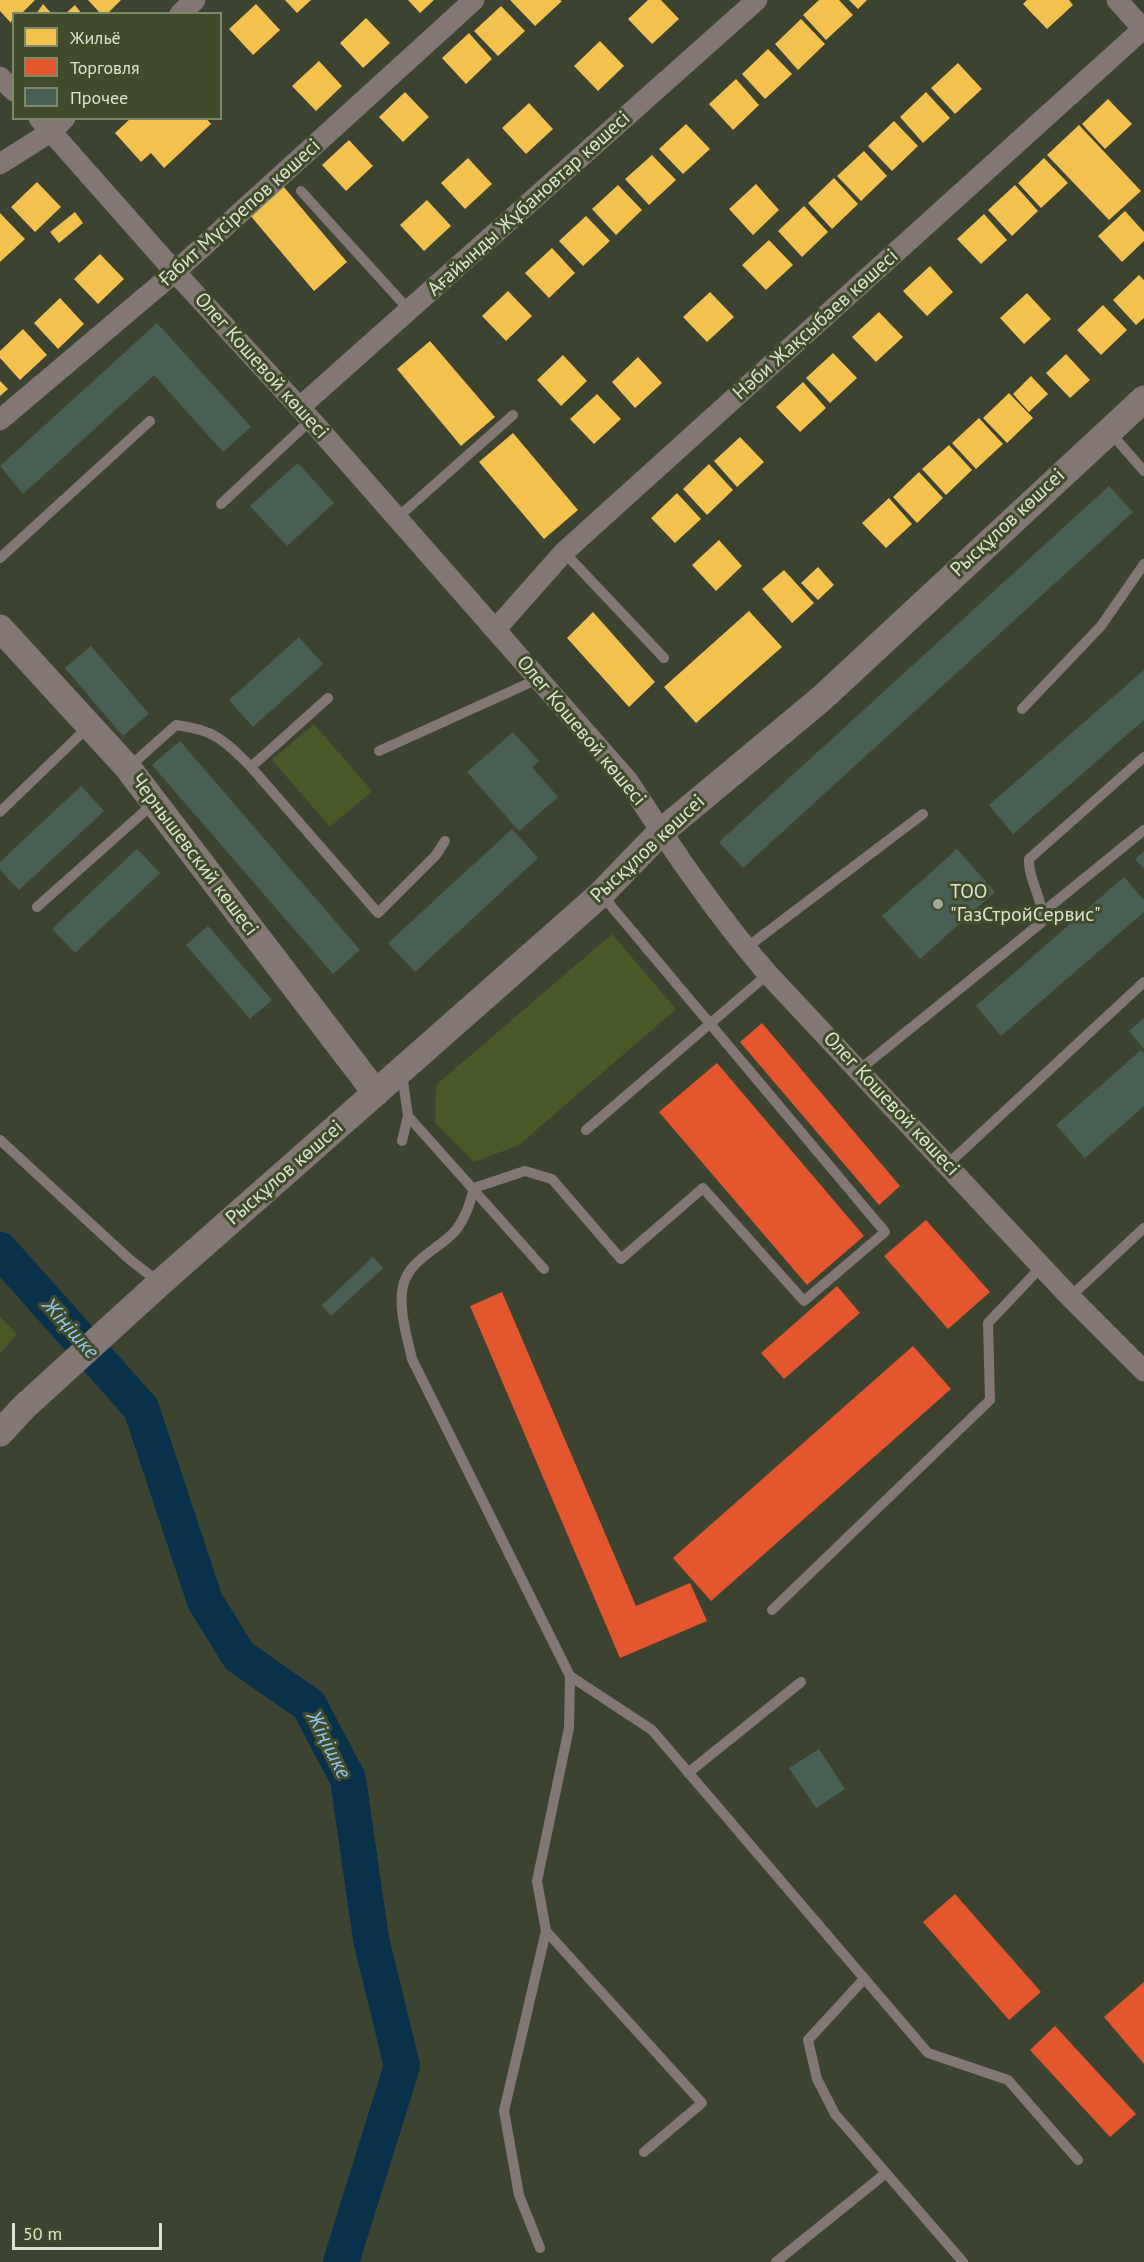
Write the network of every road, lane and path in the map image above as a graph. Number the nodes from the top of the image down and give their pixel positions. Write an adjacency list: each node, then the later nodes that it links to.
1 (195, 0): 5 (street)
2 (474, 0): 12 (street, Ғабит Мүсірепов көшесі)
3 (757, 0): 13 (street, Ағайынды Жұбановтар көшесі)
4 (1117, 0): 6 (street)
5 (182, 12)
6 (1144, 29): 23 (street, Нәби Жақсыбаев көшесі)
7 (0, 77): 8 (street)
8 (12, 89)
9 (52, 123): 10 (street); 12 (street, Олег Кошевой көшесі)
10 (0, 164)
11 (301, 191): 13 (lane)
12 (175, 272): 15 (street, Олег Кошевой көшесі); 17 (street, Ғабит Мүсірепов көшесі)
13 (409, 310): 15 (street, Ағайынды Жұбановтар көшесі)
14 (1144, 399): 19 (street, Рысқұлов көшсеі)
15 (305, 414): 21 (lane); 22 (street, Олег Кошевой көшесі)
16 (513, 415): 22 (lane)
17 (0, 420)
18 (150, 421): 24 (lane)
19 (1108, 430): 20 (lane); 41 (street, Рысқұлов көшсеі)
20 (1144, 471)
21 (221, 504)
22 (397, 518): 27 (street, Олег Кошевой көшесі)
23 (564, 552): 27 (street, Нәби Жақсыбаев көшесі); 28 (lane)
24 (0, 558)
25 (1144, 564): 31 (lane)
26 (0, 628): 32 (street, Чернышевский көшесі)
27 (495, 630): 29 (street, Олег Кошевой көшесі)
28 (664, 658)
29 (538, 679): 33 (lane); 41 (street, Олег Кошевой көшесі)
30 (328, 698): 35 (lane)
31 (1022, 710)
32 (89, 726): 36 (street, Чернышевский көшесі); 38 (lane)
33 (379, 751)
34 (1144, 757): 45 (lane)
35 (251, 767): 36 (lane); 42 (lane)
36 (128, 768): 37 (street, Чернышевский көшесі)
37 (154, 803): 44 (lane); 52 (street, Чернышевский көшесі)
38 (0, 812)
39 (923, 814): 46 (lane)
40 (1144, 830): 45 (lane)
41 (661, 832): 43 (street, Рысқұлов көшсеі); 46 (street, Олег Кошевой көшесі)
42 (445, 841)
43 (601, 894): 49 (lane); 50 (street, Рысқұлов көшсеі)
44 (37, 908)
45 (1043, 912): 51 (lane)
46 (746, 948): 47 (street, Олег Кошевой көшесі)
47 (768, 974): 49 (lane); 51 (street, Олег Кошевой көшесі)
48 (1144, 982): 57 (lane)
49 (710, 1024): 54 (lane); 58 (lane)
50 (401, 1070): 52 (street, Рысқұлов көшсеі); 53 (lane)
51 (859, 1070): 57 (street, Олег Кошевой көшесі)
52 (376, 1093): 62 (street, Рысқұлов көшсеі)
53 (408, 1116): 56 (lane); 58 (lane)
54 (586, 1130)
55 (0, 1140): 62 (lane)
56 (402, 1141)
57 (947, 1165): 60 (street, Олег Кошевой көшесі)
58 (474, 1188): 61 (lane); 67 (lane)
59 (1144, 1228): 63 (lane)
60 (1042, 1266): 63 (street, Олег Кошевой көшесі); 66 (lane)
61 (544, 1269)
62 (154, 1289): 65 (street, Рысқұлов көшсеі)
63 (1070, 1296): 64 (street, Олег Кошевой көшесі)
64 (1144, 1371)
65 (8, 1421)
66 (772, 1610)
67 (570, 1676): 69 (lane); 70 (lane)
68 (801, 1682): 69 (lane)
69 (688, 1773): 71 (lane)
70 (546, 1931): 72 (lane); 75 (lane)
71 (864, 1979): 73 (lane); 74 (lane)
72 (644, 2152)
73 (1078, 2160)
74 (886, 2173): 76 (lane); 77 (lane)
75 (540, 2248)
76 (776, 2262)
77 (963, 2262)

